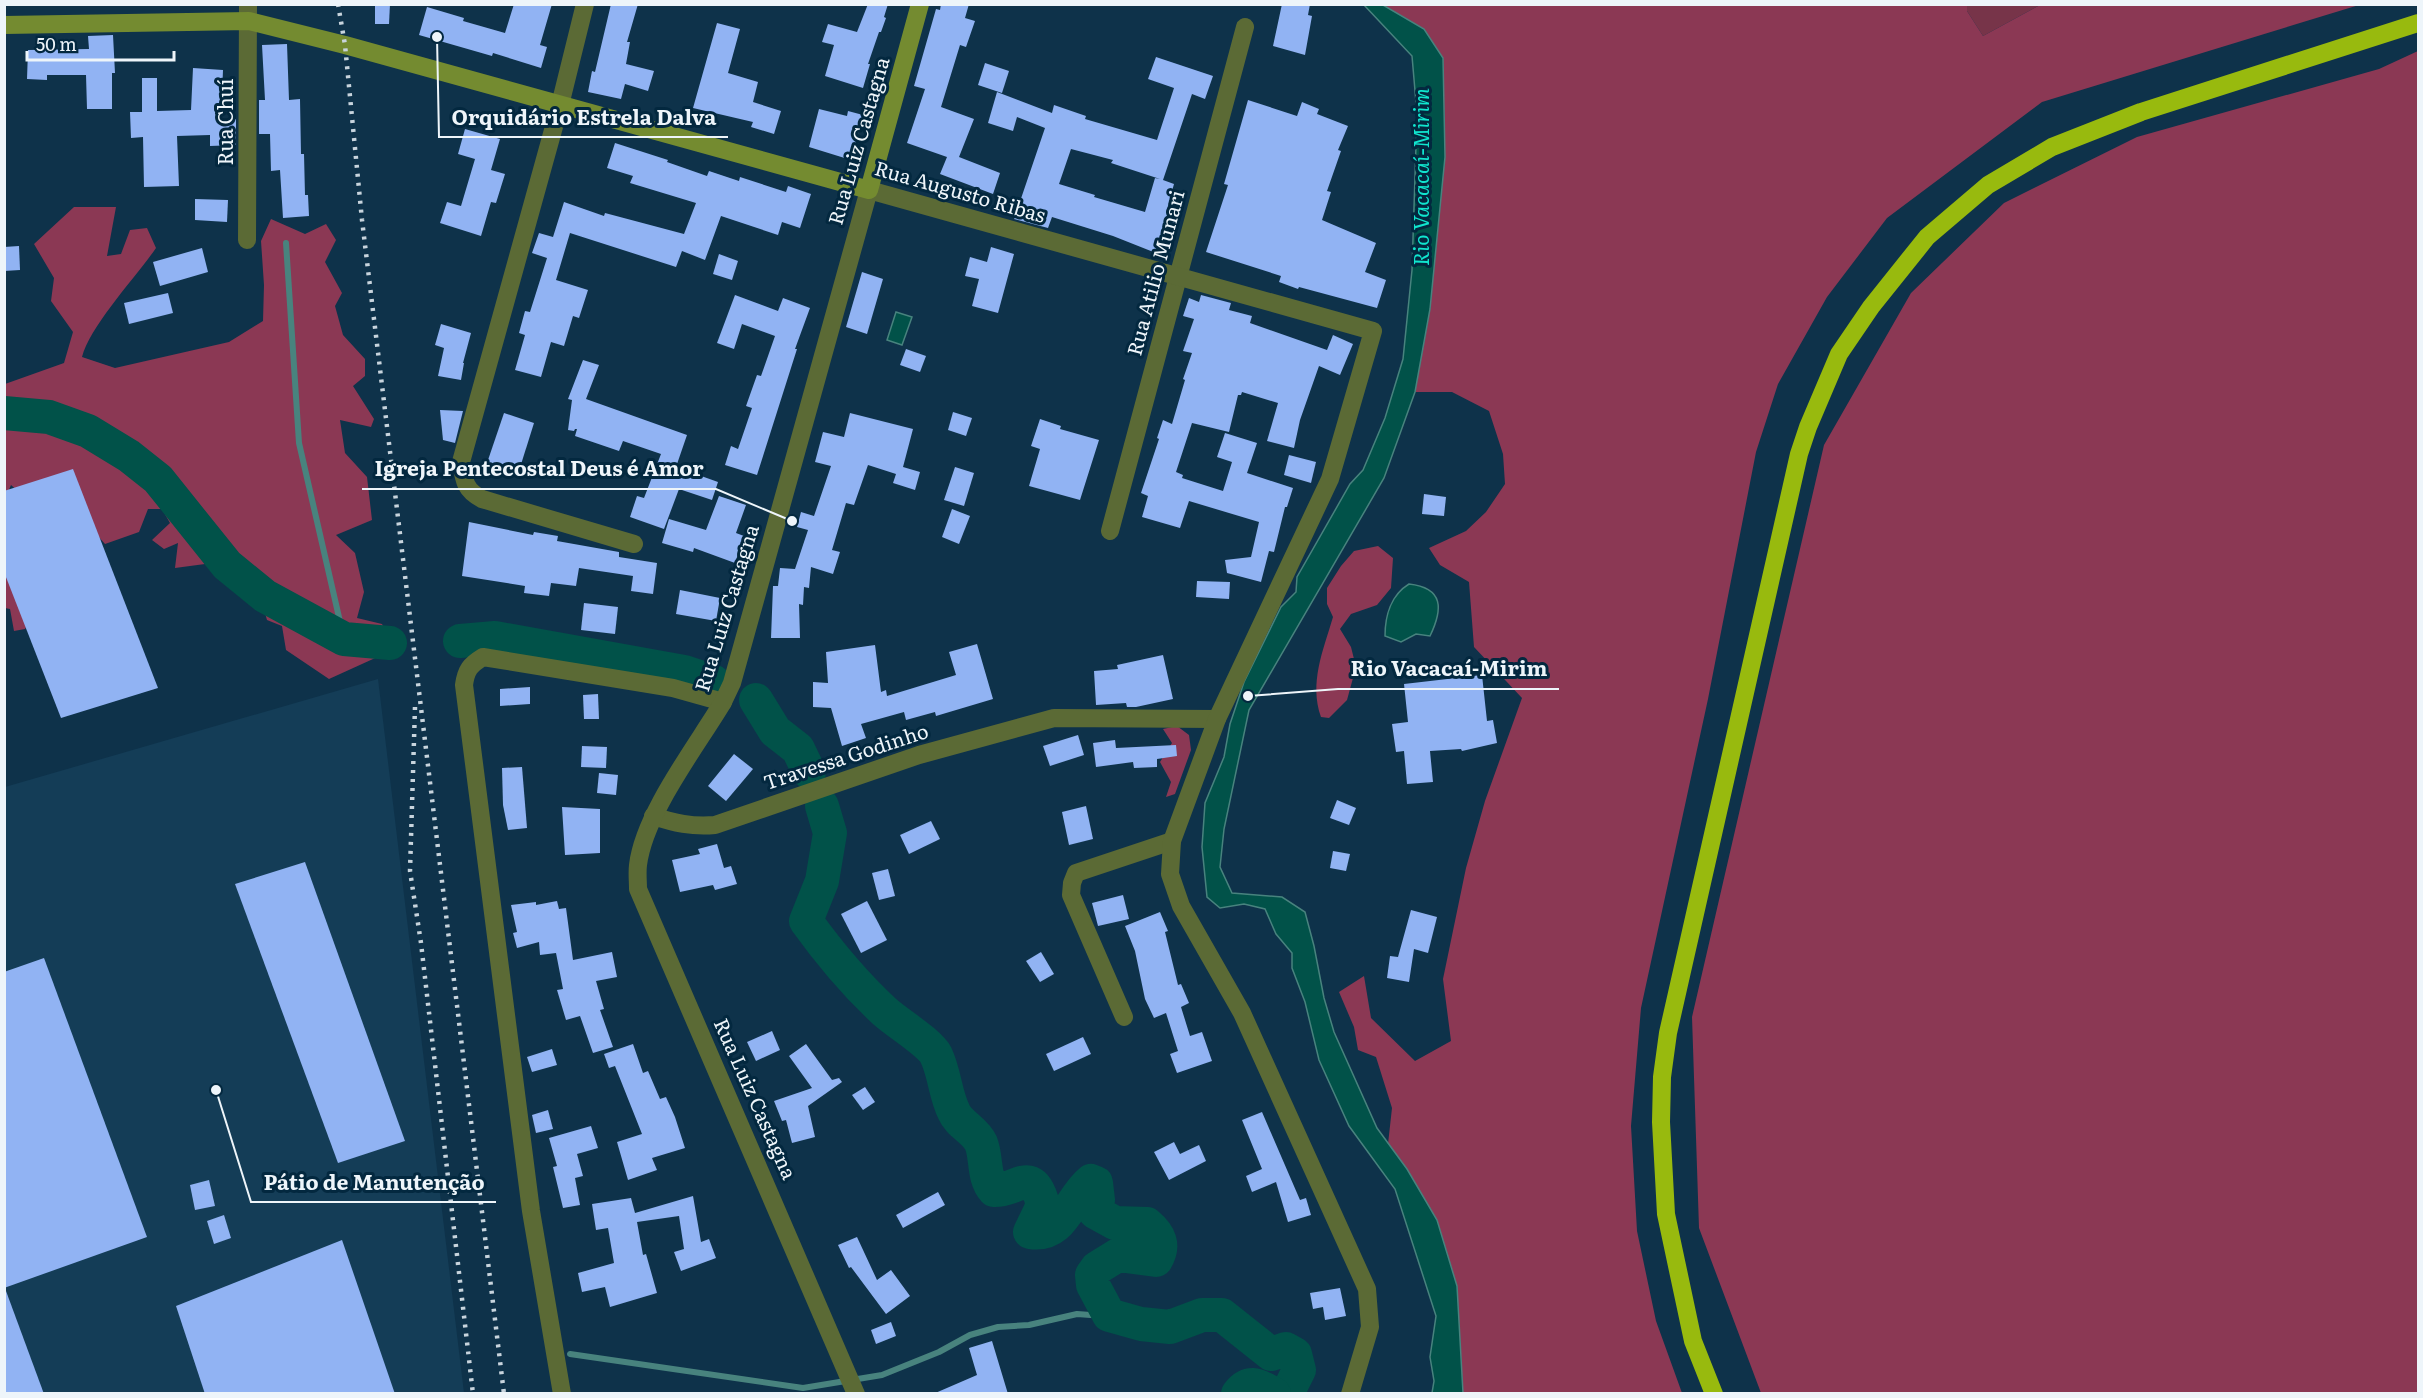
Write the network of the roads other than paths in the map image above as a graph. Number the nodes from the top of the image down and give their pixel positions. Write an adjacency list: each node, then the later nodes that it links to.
1 (585, 4): 7 (street)
2 (920, 4): 8 (street, Rua Luiz Castagna)
3 (248, 13): 5 (street, Rua Augusto Ribas); 7 (street, Rua Augusto Ribas); 9 (street, Rua Chuí)
4 (2418, 23): 21 (highway)
5 (4, 25)
6 (1245, 27): 10 (street, Rua Atilio Munari)
7 (560, 105): 8 (street, Rua Augusto Ribas); 12 (street)
8 (869, 190): 10 (street, Rua Augusto Ribas); 13 (street, Rua Luiz Castagna)
9 (247, 240)
10 (1178, 276): 11 (street, Rua Atilio Munari); 14 (street, Rua Augusto Ribas)
11 (1110, 531)
12 (634, 544)
13 (723, 702): 15 (street, Rua Luiz Castagna); 18 (street)
14 (1217, 719): 15 (street, Travessa Godinho); 16 (street)
15 (653, 816): 19 (street, Rua Luiz Castagna)
16 (1172, 841): 17 (street); 20 (street)
17 (1124, 1017)
18 (562, 1394)
19 (856, 1394)
20 (1350, 1394)
21 (1714, 1394)

